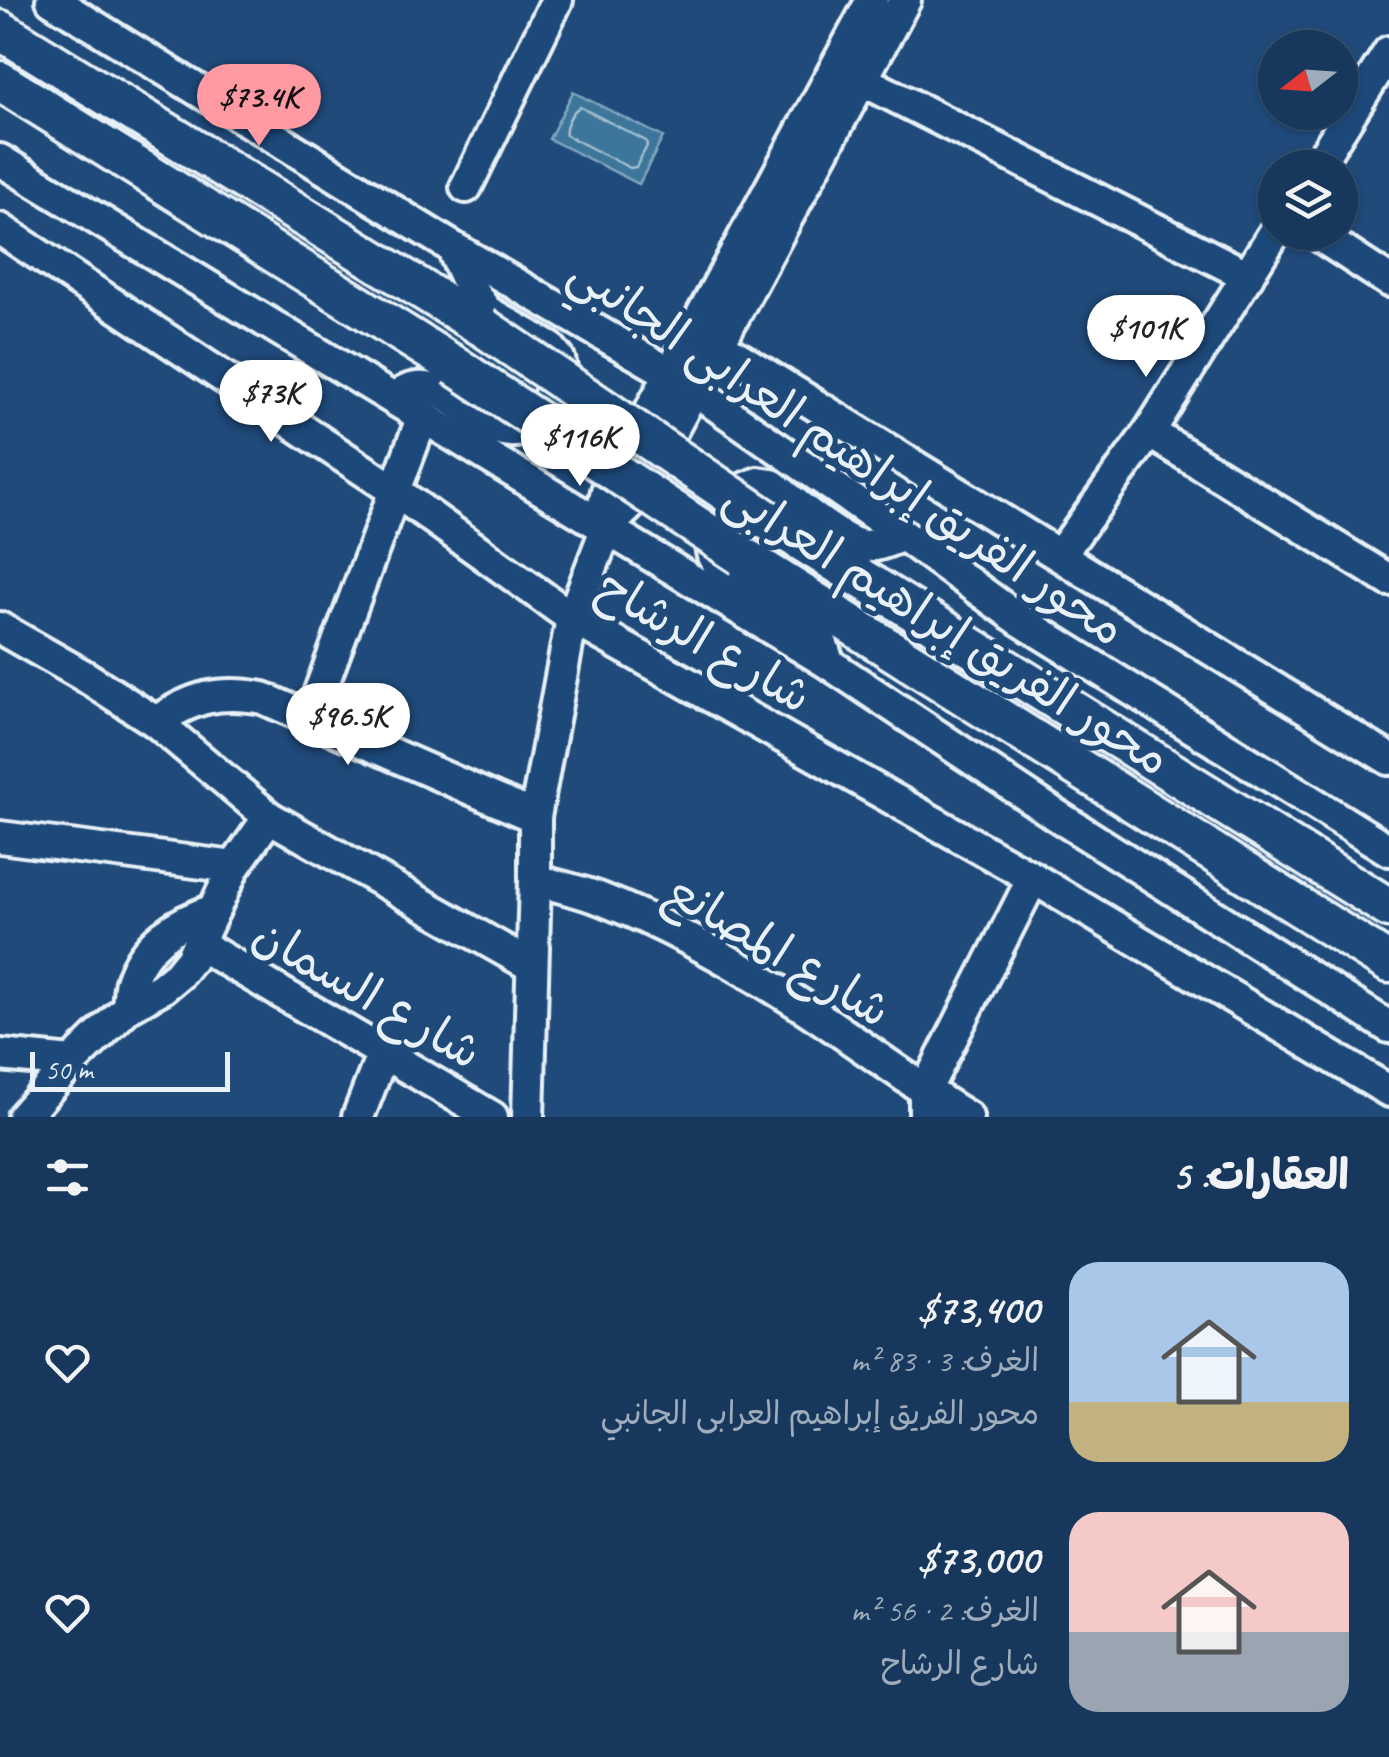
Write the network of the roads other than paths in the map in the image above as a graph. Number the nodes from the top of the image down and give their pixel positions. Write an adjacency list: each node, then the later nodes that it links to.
1 (52, 0): 13 (street, محور الفريق إبراهيم العرابى الجانبي)
2 (557, 0): 11 (street)
3 (872, 0): 19 (street)
4 (905, 0): 7 (street)
5 (0, 30): 41 (main road, محور الفريق إبراهيم العرابى, bridge)
6 (1389, 52): 9 (street)
7 (862, 80): 16 (street); 18 (street)
8 (0, 81): 44 (main road, محور الفريق إبراهيم العرابى, bridge)
9 (1327, 150)
10 (0, 160): 20 (street)
11 (466, 188)
12 (0, 229): 23 (street, شارع الرشاح)
13 (452, 246): 19 (street, محور الفريق إبراهيم العرابى الجانبي); 20 (street)
14 (1264, 250): 16 (street)
15 (1342, 250): 17 (street)
16 (1248, 276): 22 (street)
17 (1389, 280)
18 (718, 345): 19 (street); 26 (street)
19 (682, 382): 24 (street); 25 (street, محور الفريق إبراهيم العرابى الجانبي)
20 (396, 399): 21 (street)
21 (423, 416): 23 (street); 24 (street)
22 (1148, 432): 26 (street); 27 (street)
23 (395, 491): 28 (street, شارع الرشاح); 31 (street)
24 (606, 527): 28 (street); 30 (street)
25 (904, 536): 30 (street); 37 (street, محور الفريق إبراهيم العرابى الجانبي)
26 (1060, 555): 33 (street)
27 (1389, 580)
28 (572, 618): 35 (street); 39 (street, شارع الرشاح)
29 (0, 628): 32 (street)
30 (828, 662): 47 (street)
31 (310, 718): 32 (street); 35 (street)
32 (156, 722): 34 (street)
33 (1389, 759)
34 (269, 817): 38 (street); 45 (street)
35 (534, 818): 40 (street)
36 (0, 838): 38 (street)
37 (1389, 850)
38 (234, 866): 42 (street)
39 (1033, 878): 51 (street, شارع الرشاح); 52 (street)
40 (535, 880): 45 (street); 52 (street, شارع المصانع)
41 (1389, 908)
42 (214, 910): 43 (street); 46 (street)
43 (200, 945): 46 (street); 48 (street, شارع السمان)
44 (1389, 963)
45 (532, 966): 56 (street)
46 (128, 1006): 50 (street)
47 (1389, 1027)
48 (383, 1053): 54 (street); 55 (street, شارع السمان)
49 (0, 1055): 50 (street)
50 (72, 1062): 53 (street)
51 (1389, 1091)
52 (925, 1104): 57 (street, شارع المصانع)
53 (23, 1117)
54 (358, 1117)
55 (492, 1117)
56 (528, 1117)
57 (967, 1117)

